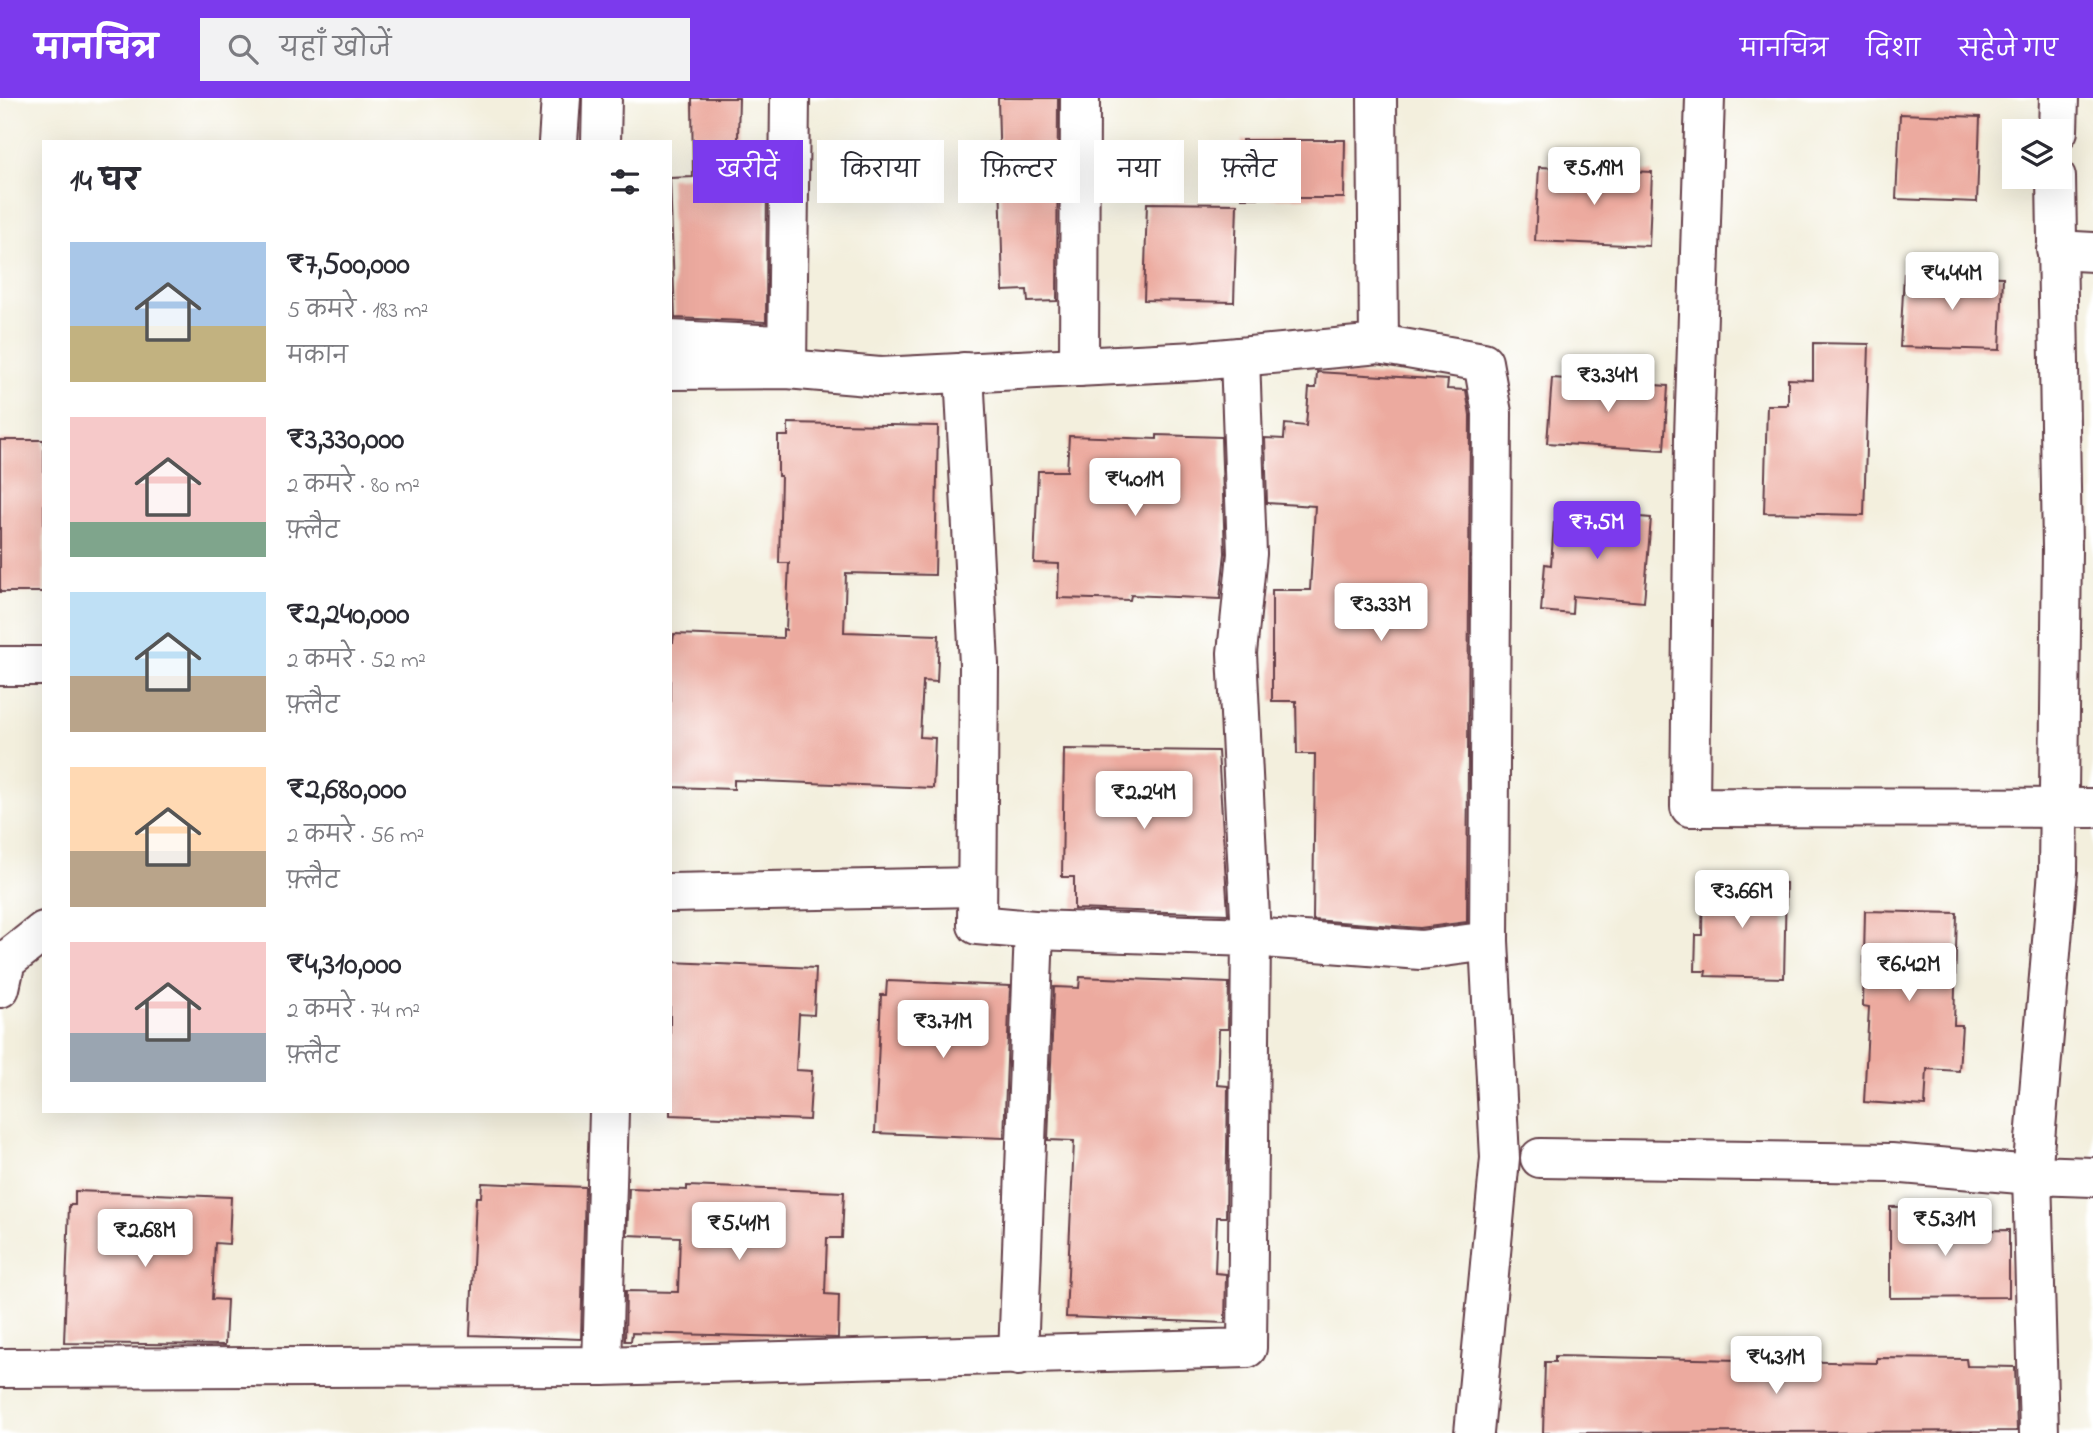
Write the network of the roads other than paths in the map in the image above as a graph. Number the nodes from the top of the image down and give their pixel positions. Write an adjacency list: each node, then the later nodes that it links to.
1 (561, 98): 9 (street)
2 (602, 98): 10 (street)
3 (790, 98): 15 (street)
4 (1080, 98): 17 (street)
5 (1377, 98): 14 (street)
6 (1705, 98): 22 (street)
7 (2059, 98): 8 (street)
8 (2058, 119)
9 (558, 140)
10 (601, 140)
11 (2059, 189): 12 (street)
12 (2075, 251): 22 (street)
13 (672, 340): 15 (street)
14 (1379, 344): 16 (street); 28 (street)
15 (788, 357): 18 (street); 19 (street)
16 (1240, 357): 17 (street); 27 (street)
17 (1079, 367): 19 (street)
18 (672, 370)
19 (964, 372): 23 (street)
20 (0, 666): 21 (street)
21 (42, 666)
22 (2076, 808): 32 (street)
23 (977, 887): 24 (street); 25 (street)
24 (672, 893)
25 (1034, 930): 27 (street); 34 (street)
26 (42, 933): 29 (street)
27 (1251, 937): 28 (street); 34 (street)
28 (1489, 941): 37 (street)
29 (0, 988)
30 (609, 1113): 35 (street)
31 (1540, 1158): 32 (street)
32 (2032, 1175): 33 (street); 38 (street)
33 (2093, 1177)
34 (1018, 1356): 35 (street)
35 (602, 1366): 36 (street)
36 (0, 1367)
37 (1474, 1433)
38 (2039, 1433)

